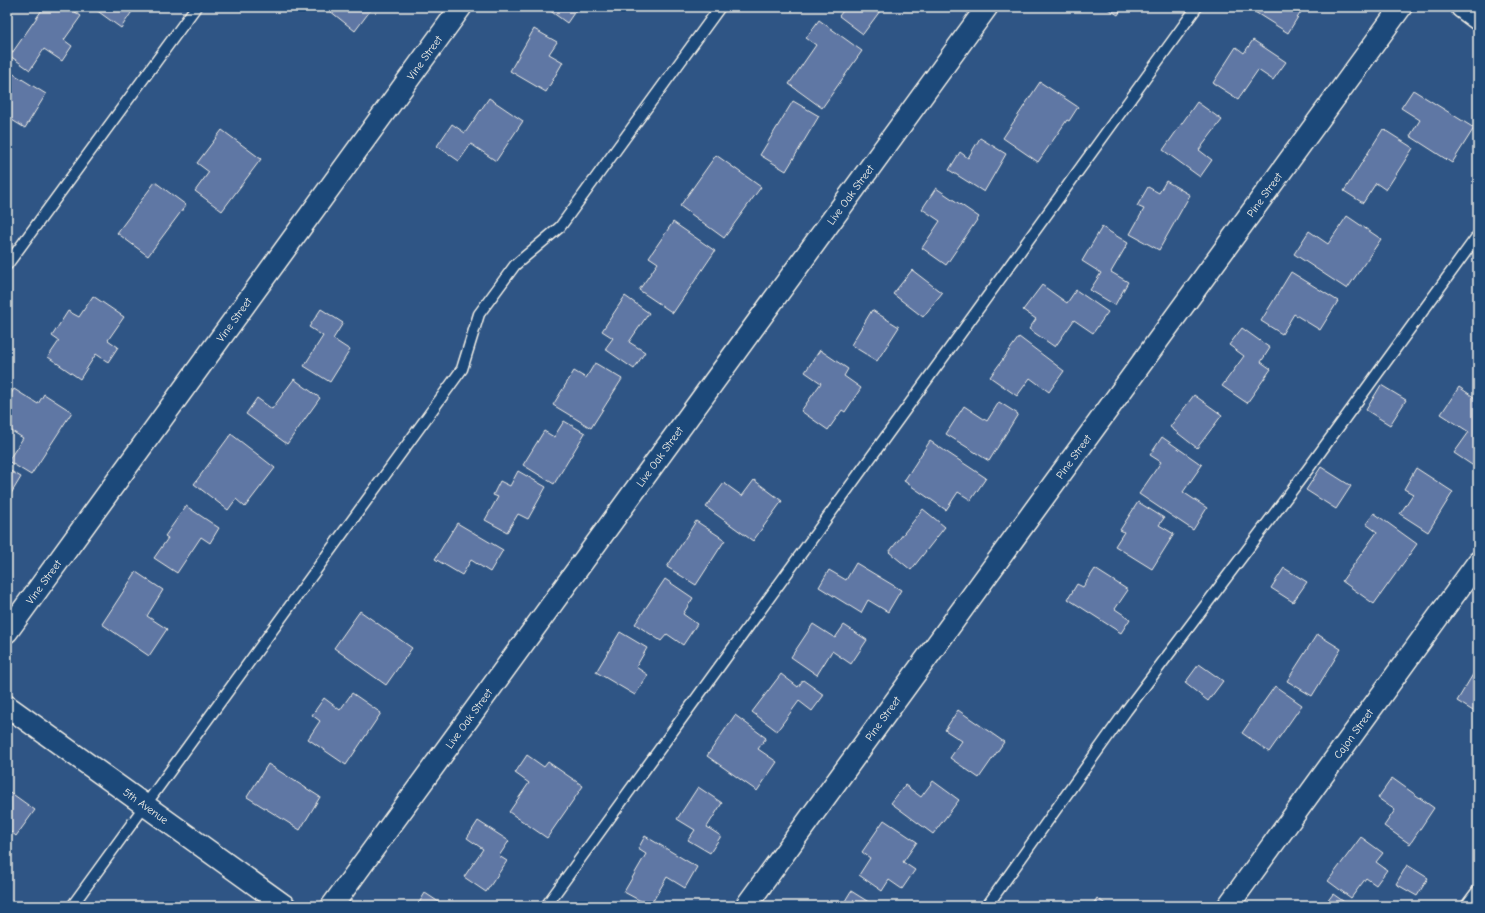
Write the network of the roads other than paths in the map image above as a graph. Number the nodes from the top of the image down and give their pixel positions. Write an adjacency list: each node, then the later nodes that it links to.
1 (196, 7): 10 (lane)
2 (462, 7): 12 (street, Vine Street)
3 (720, 7): 14 (lane)
4 (987, 7): 18 (street, Live Oak Street)
5 (1197, 7): 19 (lane)
6 (1401, 7): 20 (street, Pine Street)
7 (1462, 7): 8 (street)
8 (1478, 19)
9 (1478, 235): 21 (lane)
10 (7, 265)
11 (1478, 562): 22 (street, Cajon Street)
12 (7, 632)
13 (7, 706): 14 (street, 5th Avenue)
14 (145, 805): 16 (lane); 17 (street, 5th Avenue)
15 (1478, 890): 23 (lane)
16 (72, 906)
17 (285, 906)
18 (332, 906)
19 (546, 906)
20 (746, 906)
21 (987, 906)
22 (1228, 906)
23 (1466, 906)

